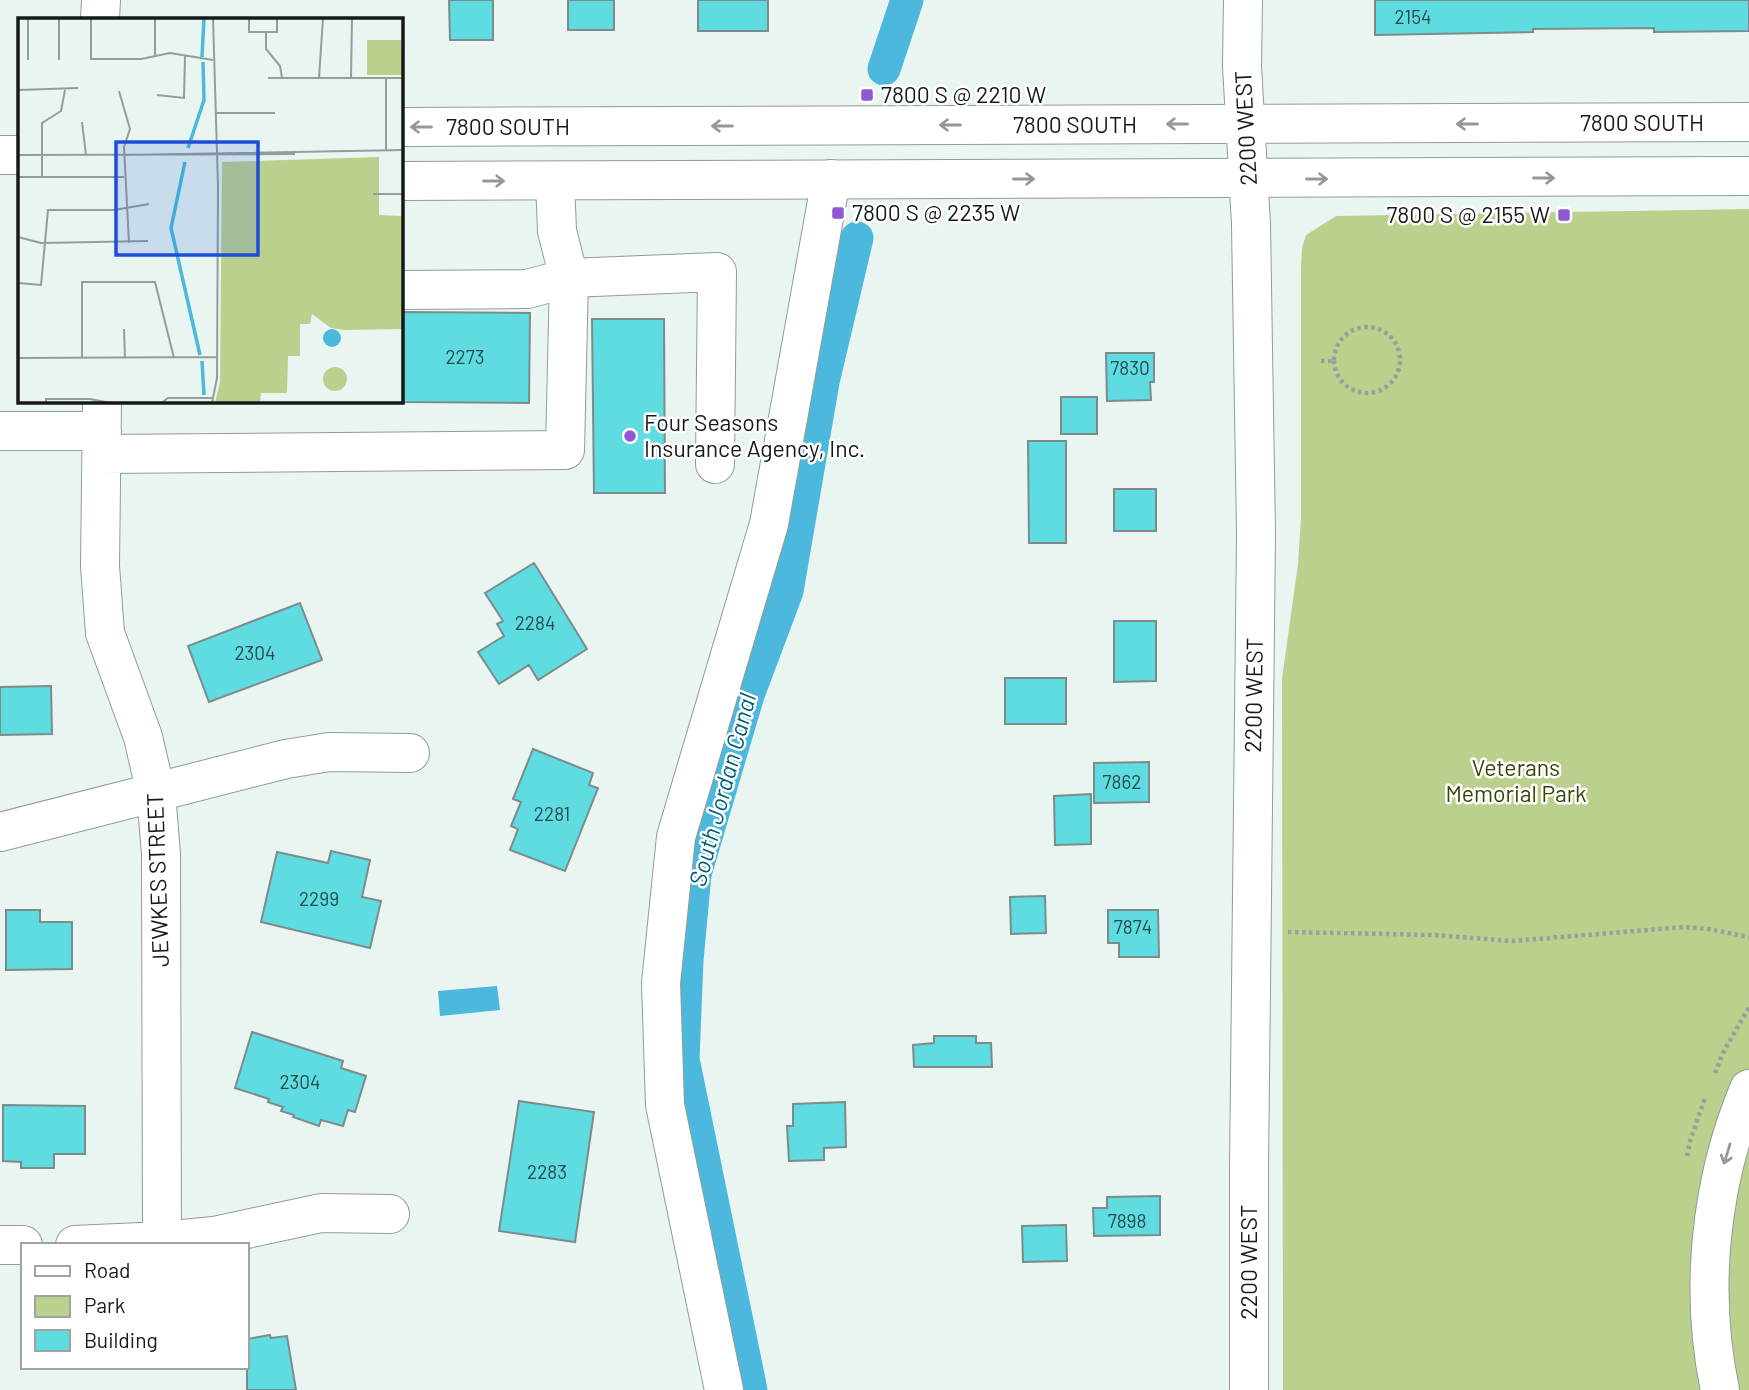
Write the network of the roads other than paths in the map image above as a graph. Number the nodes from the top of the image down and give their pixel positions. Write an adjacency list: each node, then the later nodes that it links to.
1 (101, 0): 3 (street)
2 (1242, 0): 5 (street, 2200 WEST)
3 (100, 18)
4 (1749, 122): 5 (street, 7800 SOUTH, one-way to 5)
5 (1246, 125): 6 (street, 7800 SOUTH, one-way to 6); 11 (street, 2200 WEST)
6 (402, 127)
7 (0, 155): 8 (street)
8 (18, 155)
9 (1749, 176): 11 (street, one-way to 9)
10 (831, 179): 11 (street, one-way to 11); 13 (street); 28 (street)
11 (1248, 179): 29 (street, 2200 WEST)
12 (402, 181): 13 (street, one-way to 13)
13 (555, 181): 14 (street)
14 (569, 278): 15 (street); 16 (street); 18 (street)
15 (402, 289)
16 (102, 429): 17 (street); 20 (street, JEWKES STREET)
17 (0, 431)
18 (715, 464)
19 (410, 753): 20 (street)
20 (156, 793): 21 (street); 24 (street, JEWKES STREET)
21 (0, 832)
22 (1749, 1089): 30 (street, one-way to 30)
23 (390, 1214): 24 (street)
24 (162, 1241): 25 (street)
25 (118, 1243)
26 (0, 1245): 27 (street)
27 (21, 1245)
28 (724, 1390)
29 (1249, 1390)
30 (1720, 1390)

